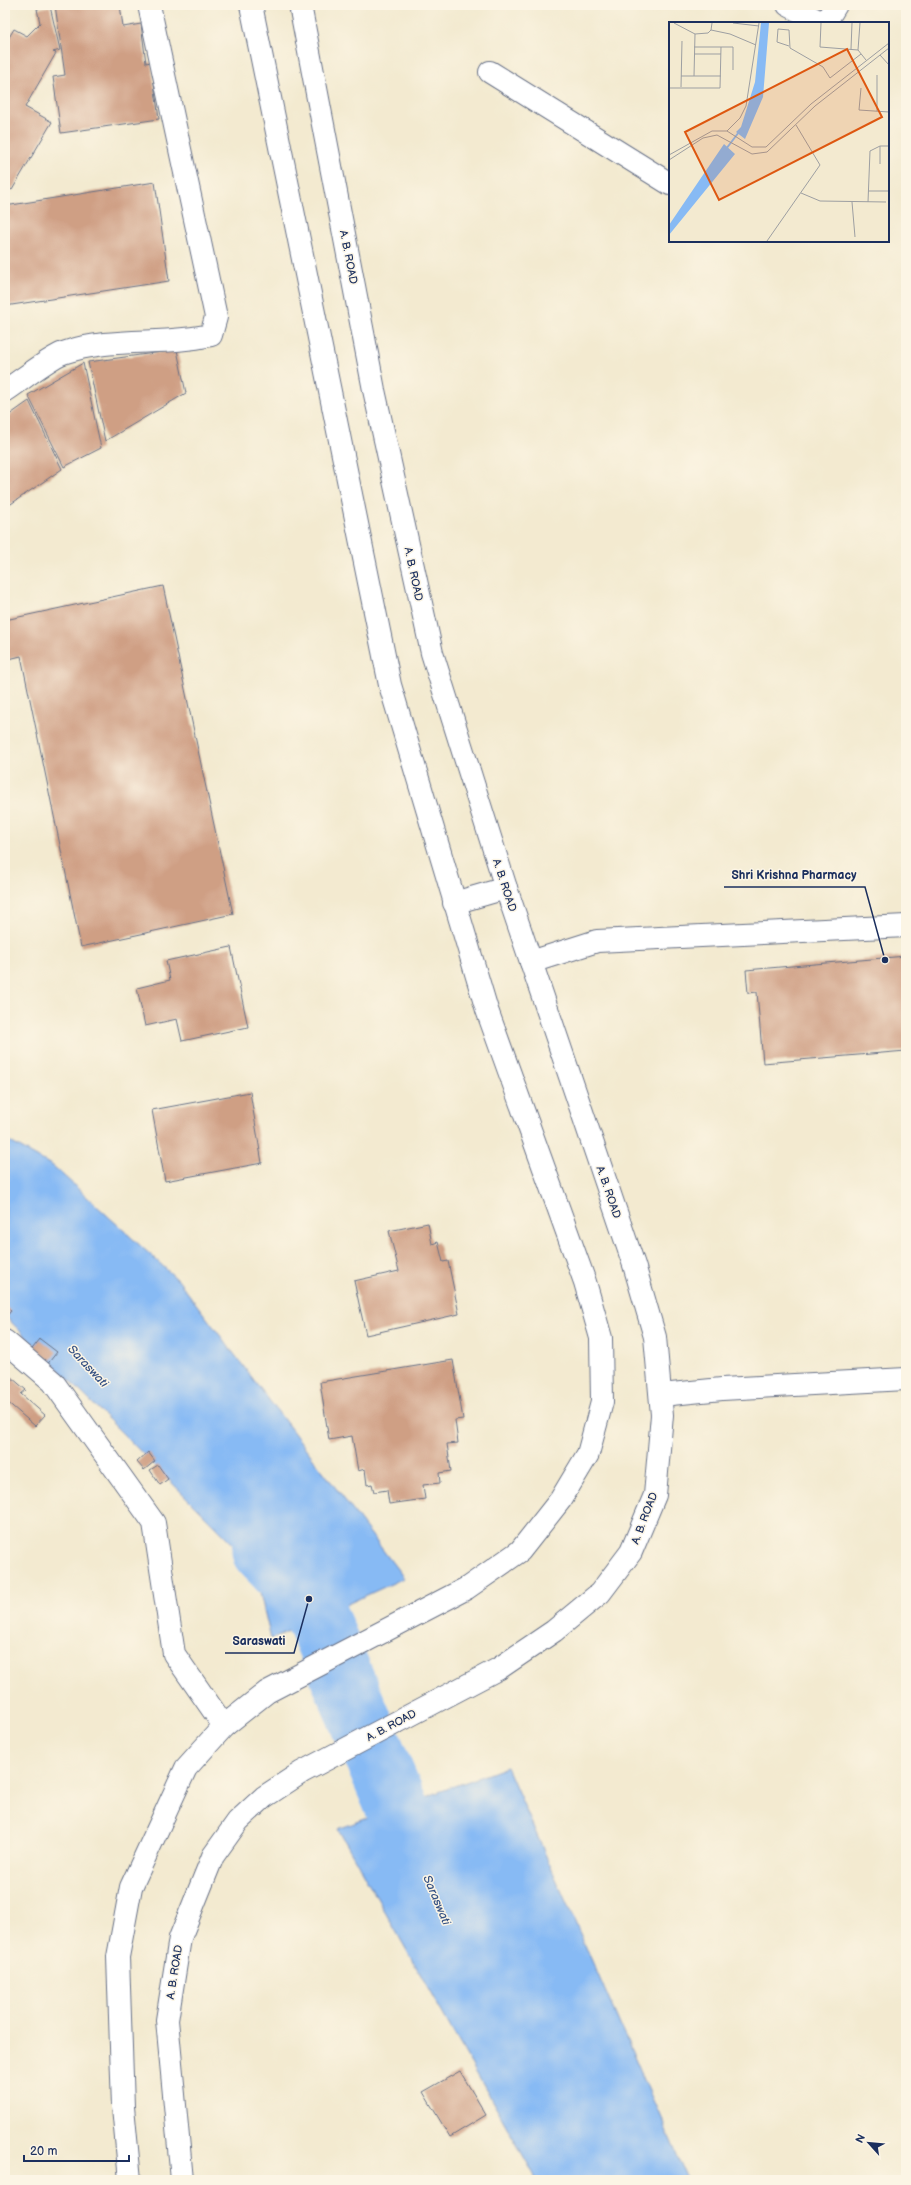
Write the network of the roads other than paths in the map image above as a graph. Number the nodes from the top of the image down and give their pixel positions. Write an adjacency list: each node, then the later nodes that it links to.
1 (149, 5): 10 (main road)
2 (250, 5): 12 (main road)
3 (300, 5): 11 (main road, A. B. ROAD)
4 (788, 5): 6 (main road)
5 (836, 5): 7 (main road)
6 (822, 22)
7 (825, 22)
8 (490, 72): 9 (main road)
9 (669, 183)
10 (5, 391)
11 (506, 888): 12 (main road); 14 (main road, A. B. ROAD)
12 (454, 903): 18 (main road)
13 (906, 926): 14 (main road)
14 (531, 962): 17 (main road, A. B. ROAD)
15 (5, 1341): 18 (main road)
16 (906, 1379): 17 (main road)
17 (661, 1395): 20 (main road, A. B. ROAD)
18 (224, 1726): 19 (main road)
19 (130, 2180)
20 (182, 2180)

